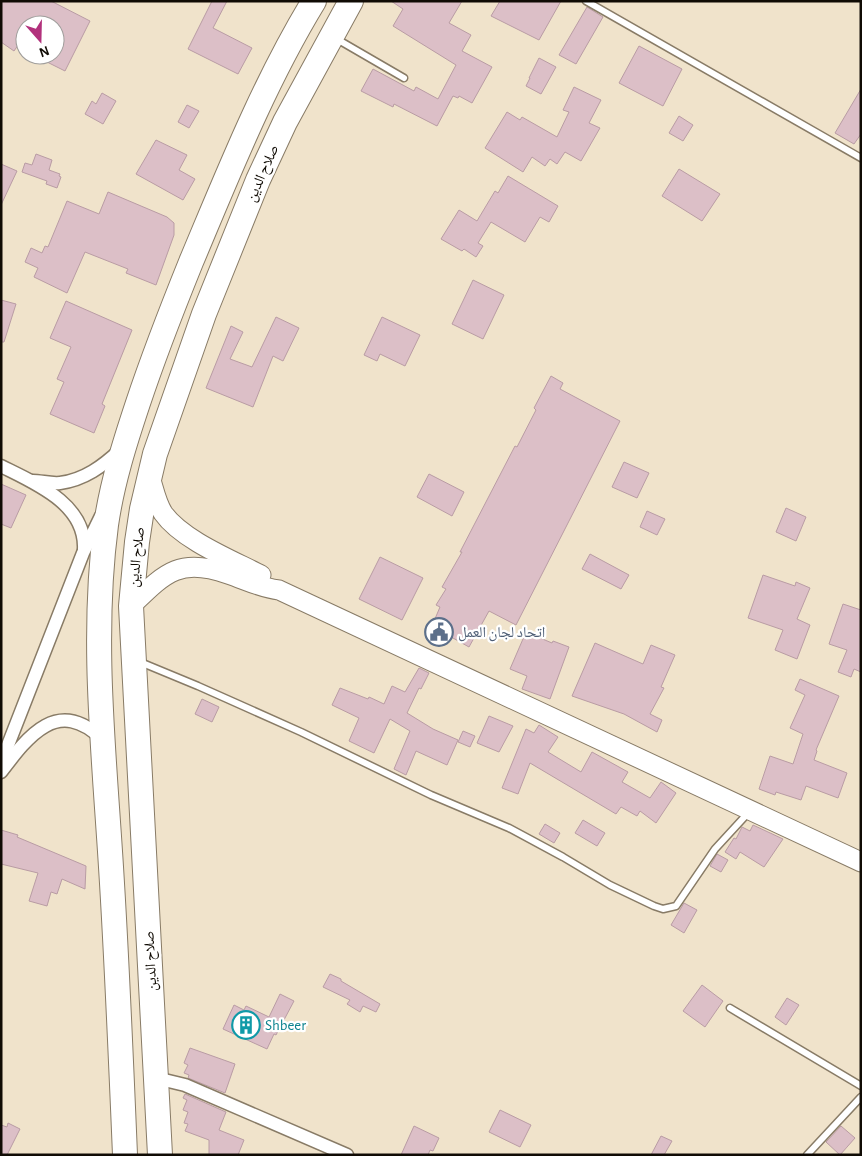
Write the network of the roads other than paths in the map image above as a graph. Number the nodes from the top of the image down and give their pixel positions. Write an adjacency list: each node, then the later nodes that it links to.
1 (352, 1): 4 (highway, صلاح الدين)
2 (586, 1): 8 (lane)
3 (312, 4): 4 (highway); 6 (highway, صلاح الدين)
4 (334, 33): 5 (lane); 7 (highway, صلاح الدين)
5 (404, 78)
6 (261, 101): 7 (highway); 9 (highway, صلاح الدين)
7 (285, 122): 11 (highway, صلاح الدين)
8 (861, 158)
9 (124, 446): 12 (street); 13 (highway, صلاح الدين)
10 (1, 466): 12 (street)
11 (150, 476): 15 (main road); 16 (highway, صلاح الدين)
12 (30, 481): 14 (street)
13 (112, 494): 14 (street); 18 (highway, صلاح الدين)
14 (83, 553): 19 (street)
15 (279, 590): 16 (main road); 21 (main road)
16 (131, 606): 17 (highway, صلاح الدين)
17 (134, 660): 21 (lane); 24 (highway, صلاح الدين)
18 (102, 740): 20 (street); 27 (highway, صلاح الدين)
19 (1, 763)
20 (1, 772)
21 (750, 811): 22 (main road)
22 (861, 862)
23 (730, 1008): 25 (lane)
24 (156, 1078): 28 (highway, صلاح الدين); 29 (street)
25 (861, 1086)
26 (861, 1097): 30 (lane)
27 (125, 1155)
28 (160, 1155)
29 (347, 1155)
30 (807, 1155)

